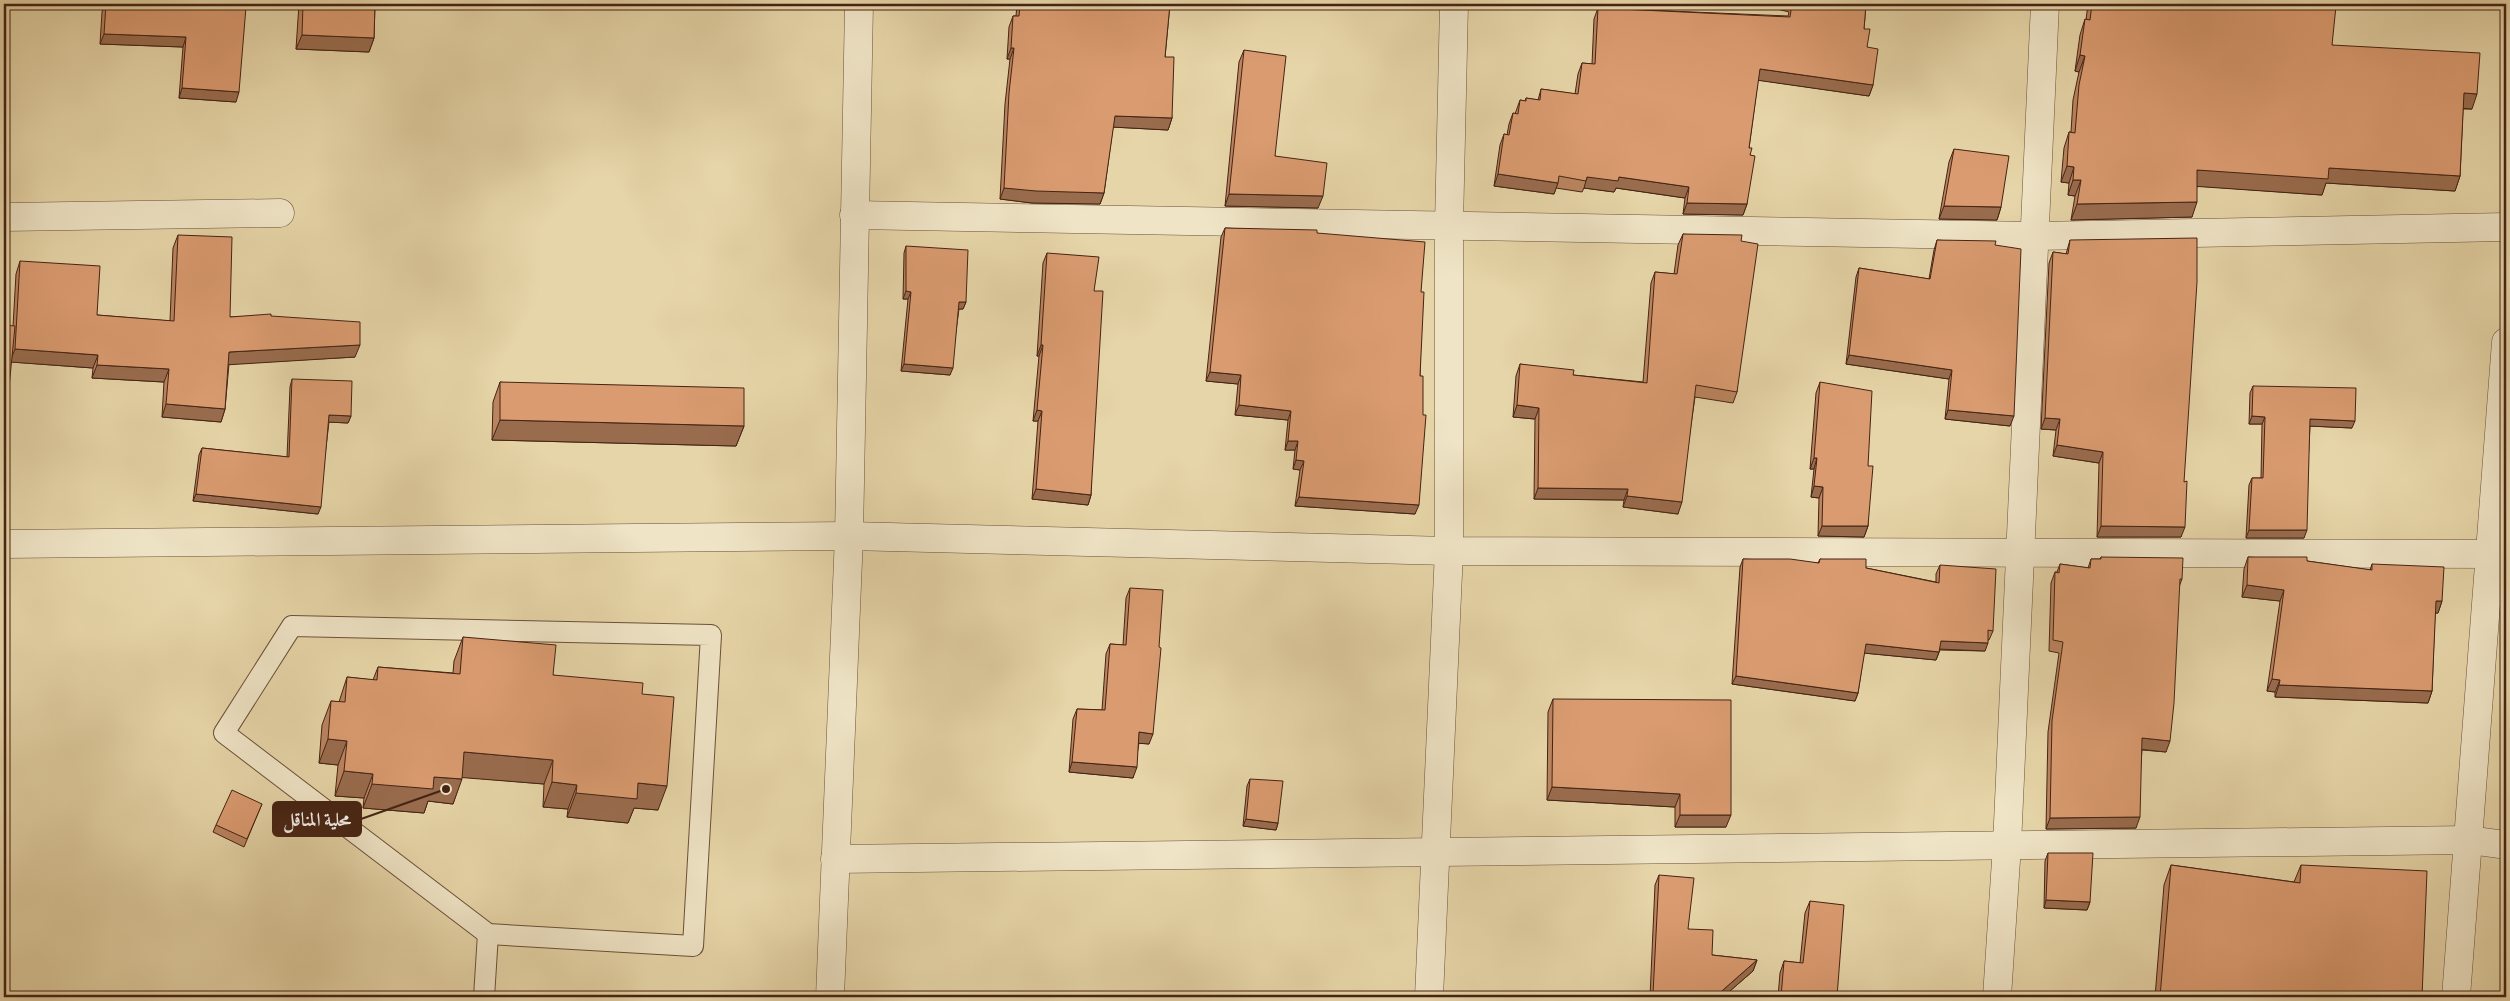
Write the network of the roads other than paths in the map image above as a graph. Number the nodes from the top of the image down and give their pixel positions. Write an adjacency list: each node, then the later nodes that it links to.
1 (859, 4): 5 (street)
2 (1454, 4): 7 (street)
3 (2045, 4): 9 (street)
4 (280, 213): 6 (street)
5 (854, 215): 7 (street); 11 (street)
6 (4, 217)
7 (1449, 225): 9 (street); 13 (street)
8 (2506, 227): 9 (street)
9 (2036, 236): 14 (street)
10 (2506, 342): 15 (street)
11 (848, 536): 12 (street); 13 (street); 20 (street)
12 (4, 544)
13 (1449, 551): 14 (street); 19 (street)
14 (2021, 552): 15 (street); 17 (street)
15 (2498, 554): 16 (street)
16 (2469, 840): 17 (street); 18 (street); 26 (street)
17 (2007, 845): 19 (street); 25 (street)
18 (2506, 845)
19 (1435, 852): 20 (street); 24 (street)
20 (836, 859): 23 (street)
21 (488, 934): 21 (lane); 22 (lane)
22 (484, 997)
23 (830, 997)
24 (1429, 997)
25 (1997, 997)
26 (2456, 997)

